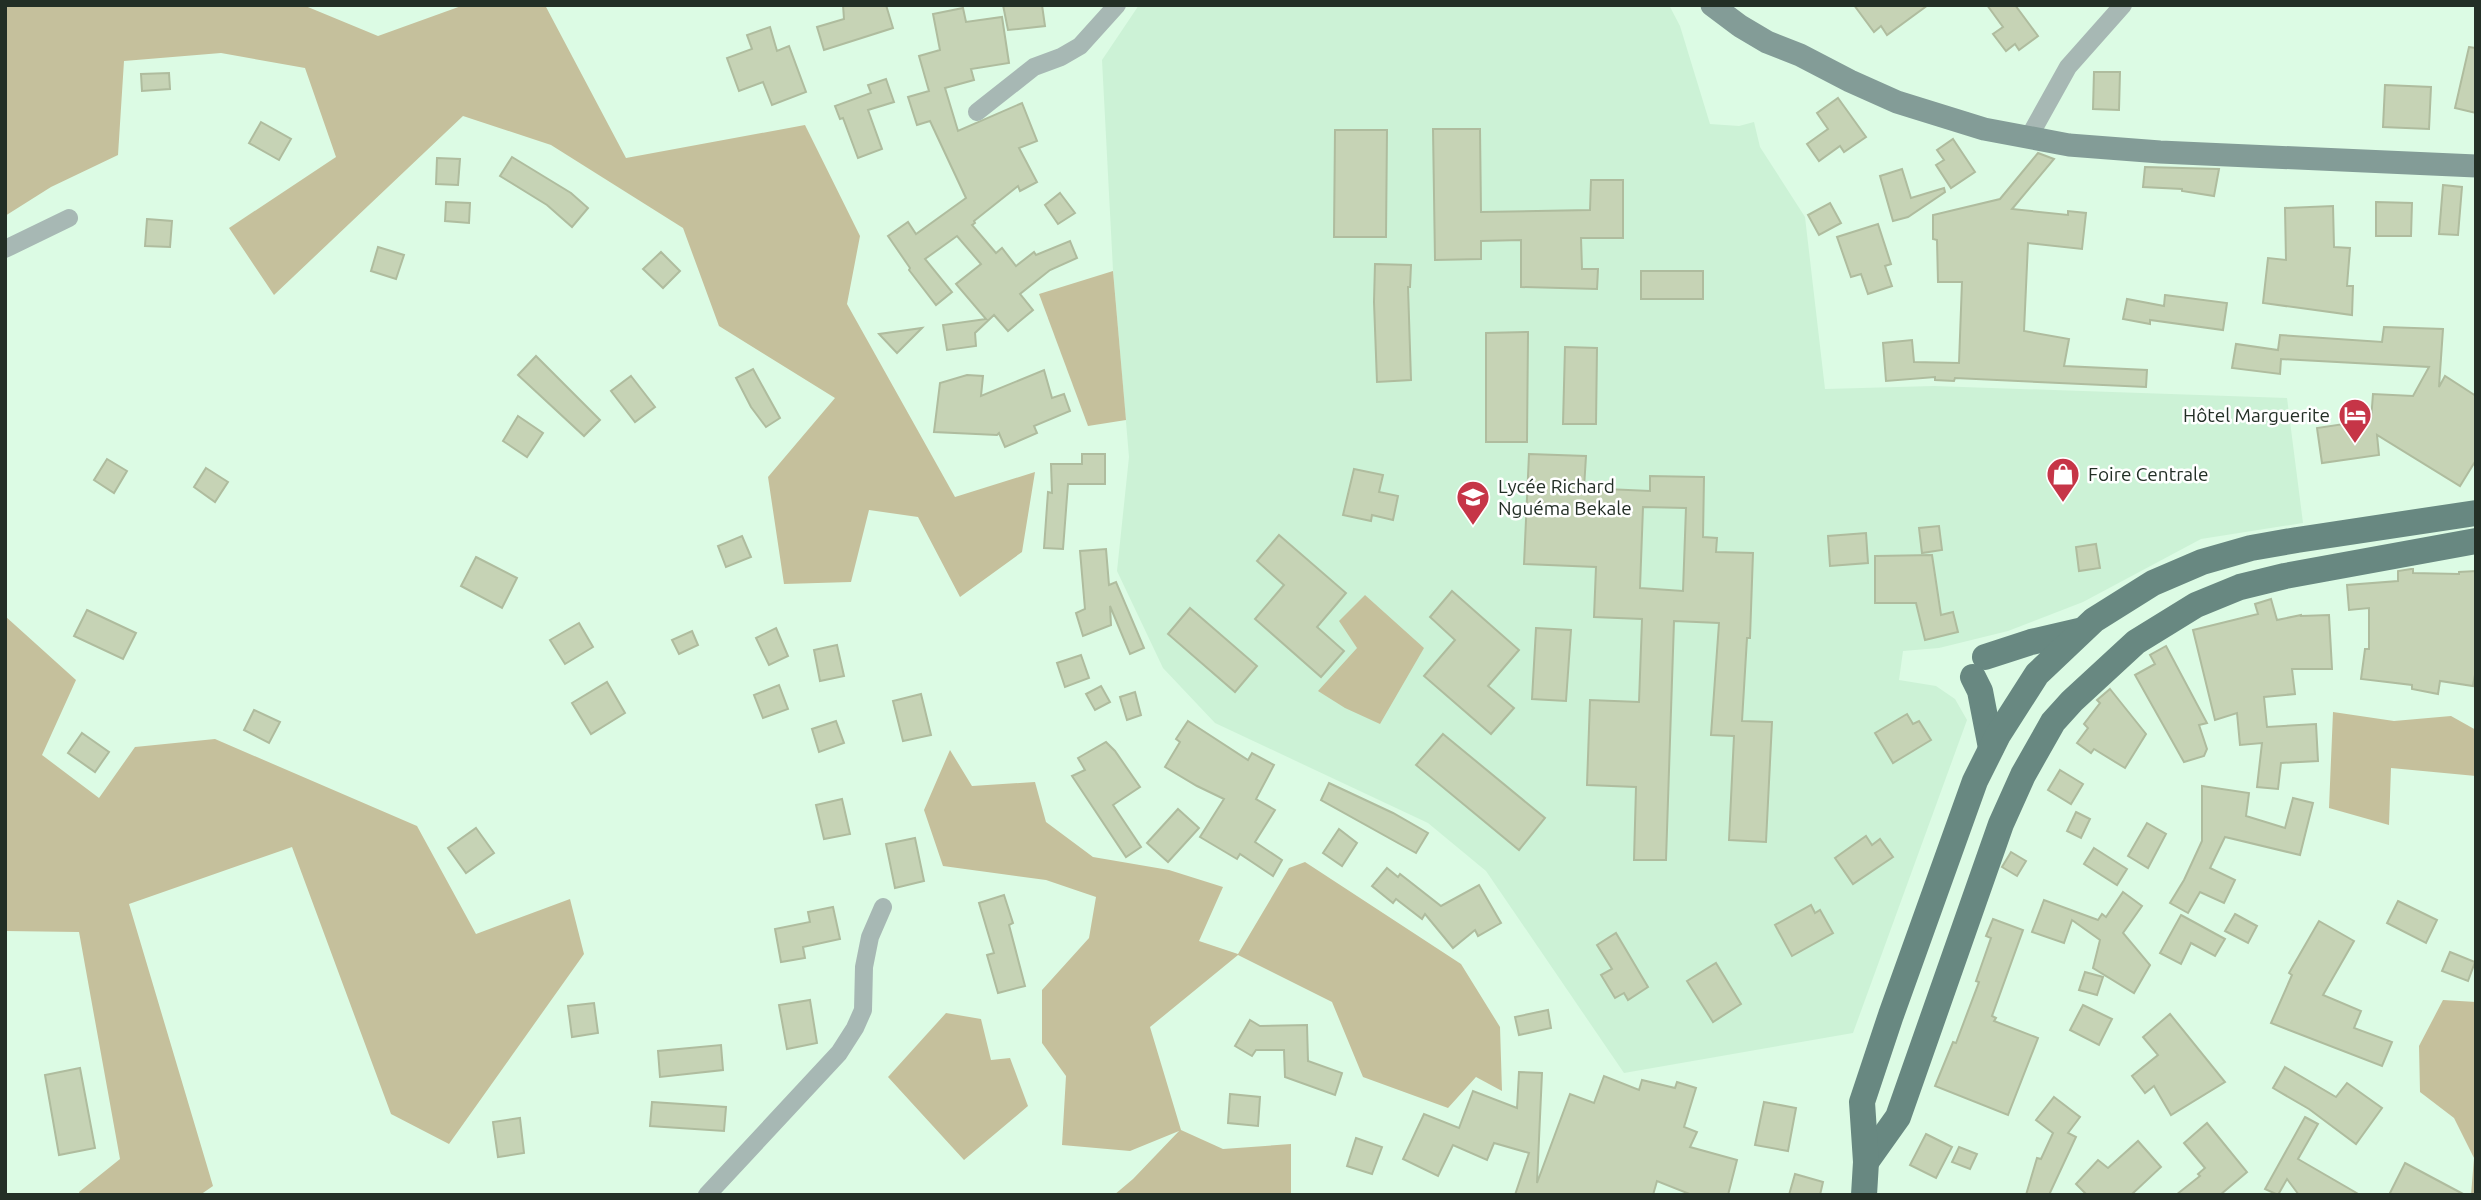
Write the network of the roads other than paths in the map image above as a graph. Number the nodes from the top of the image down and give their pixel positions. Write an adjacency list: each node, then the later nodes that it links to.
1 (1117, 5): 4 (street)
2 (1712, 5): 5 (main road)
3 (2123, 5): 5 (street)
4 (977, 113)
5 (2029, 137): 6 (main road)
6 (2476, 166)
7 (69, 218): 8 (street)
8 (5, 249)
9 (2476, 513): 11 (main road)
10 (2476, 541): 14 (main road)
11 (2084, 629): 12 (main road); 12 (main road)
12 (1991, 748): 14 (main road)
13 (883, 907): 15 (street)
14 (1866, 1162): 16 (main road)
15 (707, 1195)
16 (1864, 1195)

